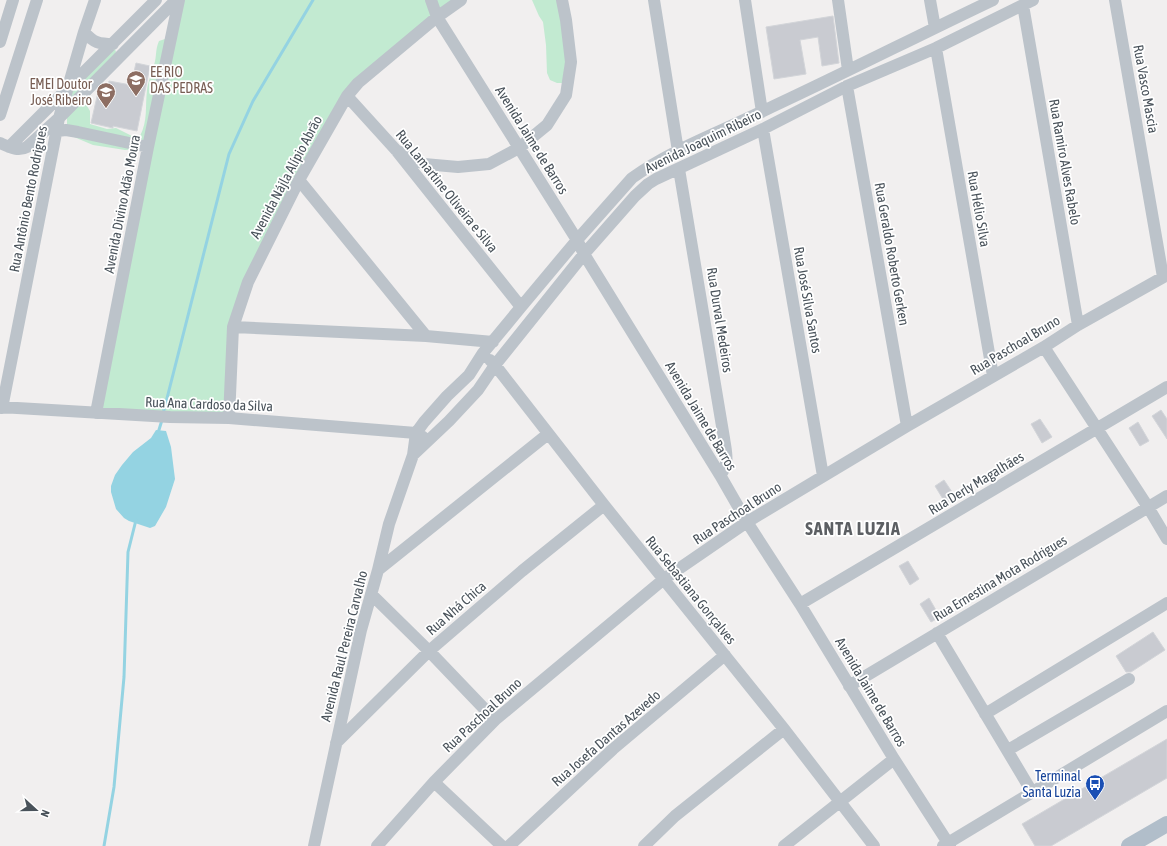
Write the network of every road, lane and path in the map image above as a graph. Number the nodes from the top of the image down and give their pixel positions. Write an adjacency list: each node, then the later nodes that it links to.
1 (13, 0): 17 (street)
2 (37, 0): 28 (street)
3 (95, 0): 19 (street, Rua Antônio Bento Rodrigues)
4 (156, 0): 21 (street)
5 (177, 0): 29 (street); 33 (street, Avenida Divino Adão Moura)
6 (431, 0): 16 (street, Avenida Jaime de Barros)
7 (461, 0): 16 (street, Avenida Nájla Alípio Abrão)
8 (562, 0): 34 (street)
9 (654, 0): 36 (street)
10 (746, 0): 27 (street)
11 (838, 0): 23 (street)
12 (930, 0): 18 (street)
13 (993, 0): 18 (street, Avenida Joaquim Ribeiro)
14 (1115, 0): 41 (street, Rua Vasco Mascia)
15 (1028, 2): 22 (street, Avenida Joaquim Ribeiro); 43 (street, Rua Ramiro Alves Rabelo)
16 (437, 17): 26 (street, Avenida Nájla Alípio Abrão); 34 (street, Avenida Jaime de Barros)
17 (3, 25): 20 (street)
18 (934, 28): 23 (street, Avenida Joaquim Ribeiro)
19 (84, 32): 21 (street); 25 (street, Rua Antônio Bento Rodrigues)
20 (0, 42)
21 (113, 44): 25 (street)
22 (936, 48): 24 (street, Avenida Joaquim Ribeiro); 50 (street, Rua Hélio Silva)
23 (848, 70): 27 (street, Avenida Joaquim Ribeiro)
24 (847, 86): 30 (street, Avenida Joaquim Ribeiro); 55 (street, Rua Geraldo Roberto Gerken)
25 (68, 89): 29 (street, Rua Antônio Bento Rodrigues); 32 (street)
26 (347, 96): 35 (street, Rua Lamartine Oliveira e Silva); 38 (street, Avenida Nájla Alípio Abrão)
27 (762, 112): 36 (street, Avenida Joaquim Ribeiro)
28 (0, 115)
29 (59, 118): 31 (street, Rua Antônio Bento Rodrigues); 32 (street)
30 (763, 129): 37 (street, Avenida Joaquim Ribeiro); 62 (street, Rua José Silva Santos)
31 (57, 131): 33 (street); 52 (street, Rua Antônio Bento Rodrigues)
32 (5, 145)
33 (148, 147): 53 (street, Avenida Divino Adão Moura)
34 (519, 148): 35 (street); 39 (street, Avenida Jaime de Barros)
35 (396, 150): 42 (street, Rua Lamartine Oliveira e Silva)
36 (678, 151): 39 (street, Avenida Joaquim Ribeiro)
37 (679, 169): 40 (street, Avenida Joaquim Ribeiro); 61 (street, Rua Durval Medeiros)
38 (299, 180): 44 (street, Avenida Nájla Alípio Abrão); 45 (street)
39 (577, 240): 40 (street, Avenida Jaime de Barros); 42 (street, Avenida Joaquim Ribeiro)
40 (584, 254): 49 (street, Avenida Joaquim Ribeiro); 61 (street, Avenida Jaime de Barros)
41 (1165, 276): 43 (street, Rua Paschoal Bruno)
42 (521, 307): 46 (street, Avenida Joaquim Ribeiro)
43 (1078, 325): 47 (street, Rua Paschoal Bruno)
44 (233, 326): 45 (street); 54 (street, Avenida Nájla Alípio Abrão)
45 (426, 336): 46 (street)
46 (493, 342): 48 (street, Avenida Joaquim Ribeiro)
47 (1044, 347): 50 (street, Rua Paschoal Bruno); 56 (street)
48 (483, 353): 49 (street, Rua Sebastiana Gonçalves); 57 (street, Avenida Joaquim Ribeiro)
49 (495, 365): 58 (street, Rua Sebastiana Gonçalves); 59 (street, Avenida Joaquim Ribeiro)
50 (993, 376): 55 (street, Rua Paschoal Bruno)
51 (1167, 387): 56 (street, Rua Derly Magalhães)
52 (1, 408): 53 (street, Rua Ana Cardoso da Silva)
53 (96, 413): 54 (street, Rua Ana Cardoso da Silva)
54 (229, 418): 57 (street, Rua Ana Cardoso da Silva)
55 (907, 426): 62 (street, Rua Paschoal Bruno)
56 (1097, 429): 65 (street); 72 (street, Rua Derly Magalhães)
57 (416, 433): 59 (street); 60 (street, Avenida Raul Pereira Carvalho)
58 (548, 434): 64 (street, Rua Sebastiana Gonçalves); 68 (street)
59 (429, 440): 60 (street, Avenida Raul Pereira Carvalho)
60 (413, 456): 68 (street, Avenida Raul Pereira Carvalho)
61 (720, 475): 66 (street, Avenida Jaime de Barros)
62 (823, 476): 66 (street, Rua Paschoal Bruno)
63 (1167, 496): 65 (street, Rua Ernestina Mota Rodrigues)
64 (604, 505): 69 (street, Rua Sebastiana Gonçalves); 74 (street, Rua Nhá Chica)
65 (1148, 507): 67 (street); 73 (street, Rua Ernestina Mota Rodrigues)
66 (747, 522): 69 (street, Rua Paschoal Bruno); 72 (street, Avenida Jaime de Barros)
67 (1167, 539)
68 (378, 570): 70 (street, Avenida Raul Pereira Carvalho)
69 (664, 580): 75 (street, Rua Sebastiana Gonçalves); 80 (street, Rua Paschoal Bruno)
70 (371, 594): 74 (street); 82 (street, Avenida Raul Pereira Carvalho)
71 (1167, 603): 79 (street)
72 (800, 604): 77 (street, Avenida Jaime de Barros)
73 (937, 633): 77 (street, Rua Ernestina Mota Rodrigues); 79 (street)
74 (429, 650): 80 (street); 82 (street, Rua Nhá Chica)
75 (725, 655): 81 (street, Rua Sebastiana Gonçalves); 93 (street, Rua Josefa Dantas Azevedo)
76 (1129, 679): 83 (street)
77 (849, 686): 84 (street, Avenida Jaime de Barros)
78 (1167, 711): 86 (street)
79 (985, 714): 83 (street)
80 (495, 720): 85 (street, Rua Paschoal Bruno)
81 (784, 729): 87 (street, Rua Sebastiana Gonçalves); 94 (street)
82 (336, 743): 90 (street, Avenida Raul Pereira Carvalho)
83 (1008, 750): 86 (street)
84 (894, 759): 87 (street); 89 (street, Avenida Jaime de Barros)
85 (434, 782): 91 (street, Rua Paschoal Bruno); 92 (street)
86 (1032, 792): 89 (street)
87 (840, 802): 95 (street); 96 (street, Rua Sebastiana Gonçalves)
88 (1167, 824): 97 (main road)
89 (947, 845)
90 (314, 846)
91 (377, 846)
92 (502, 846)
93 (509, 846)
94 (644, 846)
95 (784, 846)
96 (874, 846)
97 (1129, 846)

